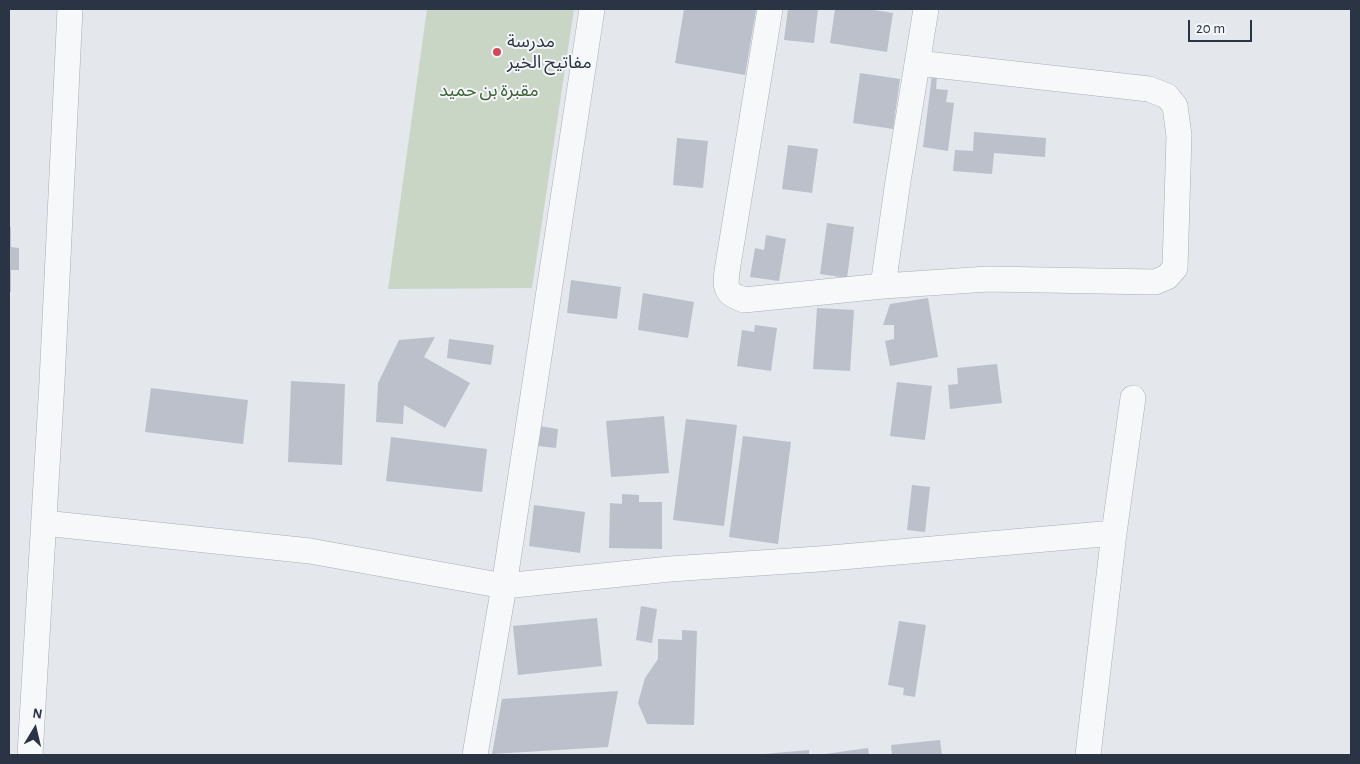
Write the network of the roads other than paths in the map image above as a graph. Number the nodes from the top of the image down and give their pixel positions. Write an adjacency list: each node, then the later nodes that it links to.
1 (70, 9): 8 (street)
2 (592, 9): 10 (street)
3 (770, 9): 6 (street)
4 (926, 9): 5 (street)
5 (917, 63): 6 (street); 6 (street)
6 (884, 286)
7 (1133, 398): 9 (street)
8 (44, 523): 10 (street); 11 (street)
9 (1114, 533): 10 (street); 13 (street)
10 (504, 586): 12 (street)
11 (30, 755)
12 (475, 755)
13 (1088, 755)

